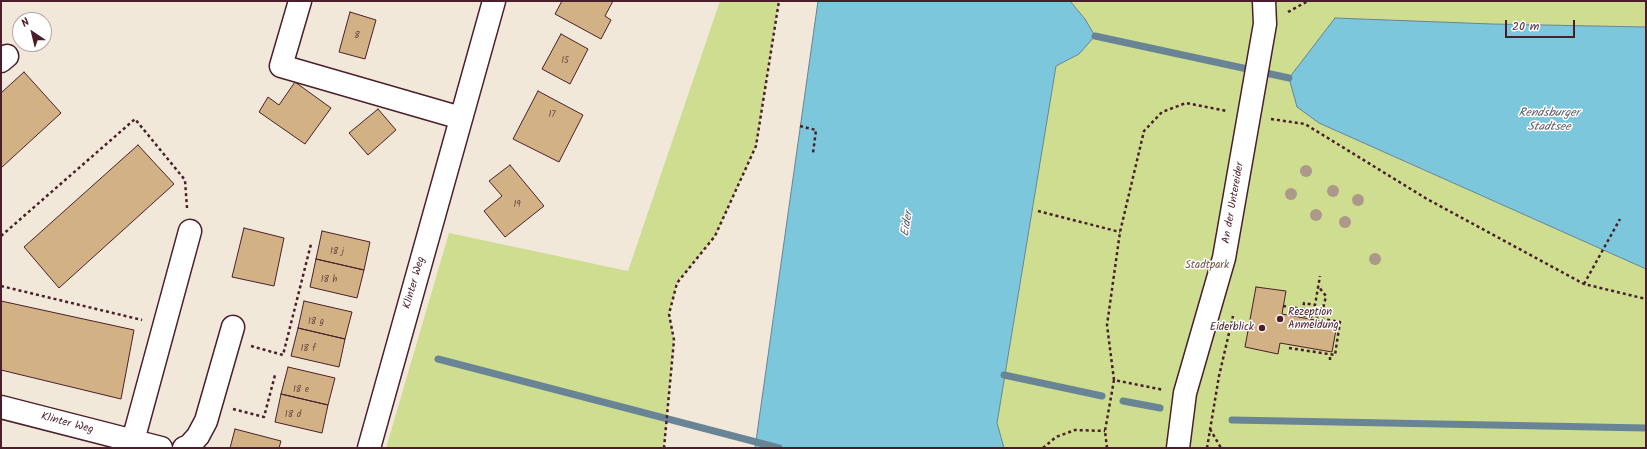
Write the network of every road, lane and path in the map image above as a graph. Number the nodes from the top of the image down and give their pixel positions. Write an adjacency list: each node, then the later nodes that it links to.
1 (300, 1): 6 (street)
2 (494, 1): 6 (street, Klinter Weg)
3 (779, 1): 38 (path)
4 (1264, 1): 5 (street, An der Untereider)
5 (1249, 115): 12 (path); 16 (path); 29 (street, An der Untereider)
6 (461, 118): 37 (street, Klinter Weg)
7 (800, 126): 8 (path)
8 (813, 153)
9 (1038, 211): 12 (path)
10 (1620, 219): 16 (path)
11 (190, 232): 13 (path); 22 (street)
12 (1120, 232): 28 (path)
13 (1, 236)
14 (311, 244): 23 (path)
15 (1320, 276): 18 (path)
16 (1584, 284): 19 (path)
17 (1, 286): 22 (path)
18 (1318, 286): 21 (path); 21 (path)
19 (1646, 299)
20 (1283, 306): 21 (path)
21 (1303, 309): 25 (path)
22 (164, 325): 34 (street)
23 (231, 334): 30 (street)
24 (1289, 348): 25 (path)
25 (1330, 354): 26 (path)
26 (1330, 360)
27 (275, 375): 30 (path)
28 (1114, 380): 29 (path); 33 (path)
29 (1185, 393): 41 (street, An der Untereider)
30 (211, 404): 36 (street)
31 (1, 408): 34 (street, Klinter Weg)
32 (1209, 428): 42 (path)
33 (1105, 431): 39 (path); 40 (path)
34 (132, 445): 35 (street, Klinter Weg)
35 (161, 448)
36 (184, 448)
37 (369, 448)
38 (664, 448)
39 (1043, 448)
40 (1107, 448)
41 (1178, 448)
42 (1221, 448)

